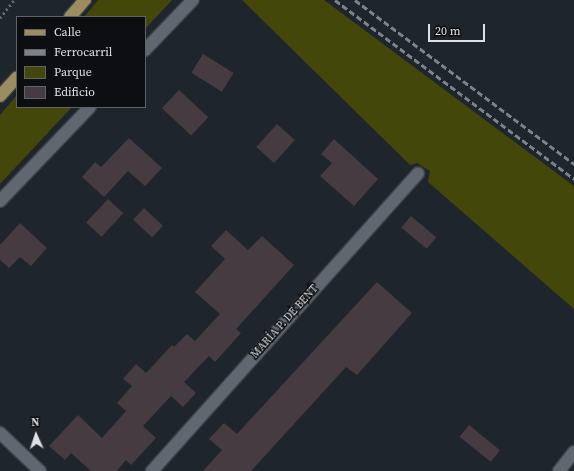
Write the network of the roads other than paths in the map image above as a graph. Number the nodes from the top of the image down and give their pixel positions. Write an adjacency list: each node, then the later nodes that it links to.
1 (85, 0): 3 (main road)
2 (193, 0): 4 (street)
3 (71, 16)
4 (146, 49)
5 (16, 78): 6 (main road)
6 (0, 96)
7 (89, 108): 9 (street)
8 (418, 174): 13 (street, MARÍA P. DE BENT)
9 (0, 202)
10 (0, 434): 12 (street)
11 (574, 452): 14 (street)
12 (40, 471)
13 (152, 471)
14 (559, 471)

